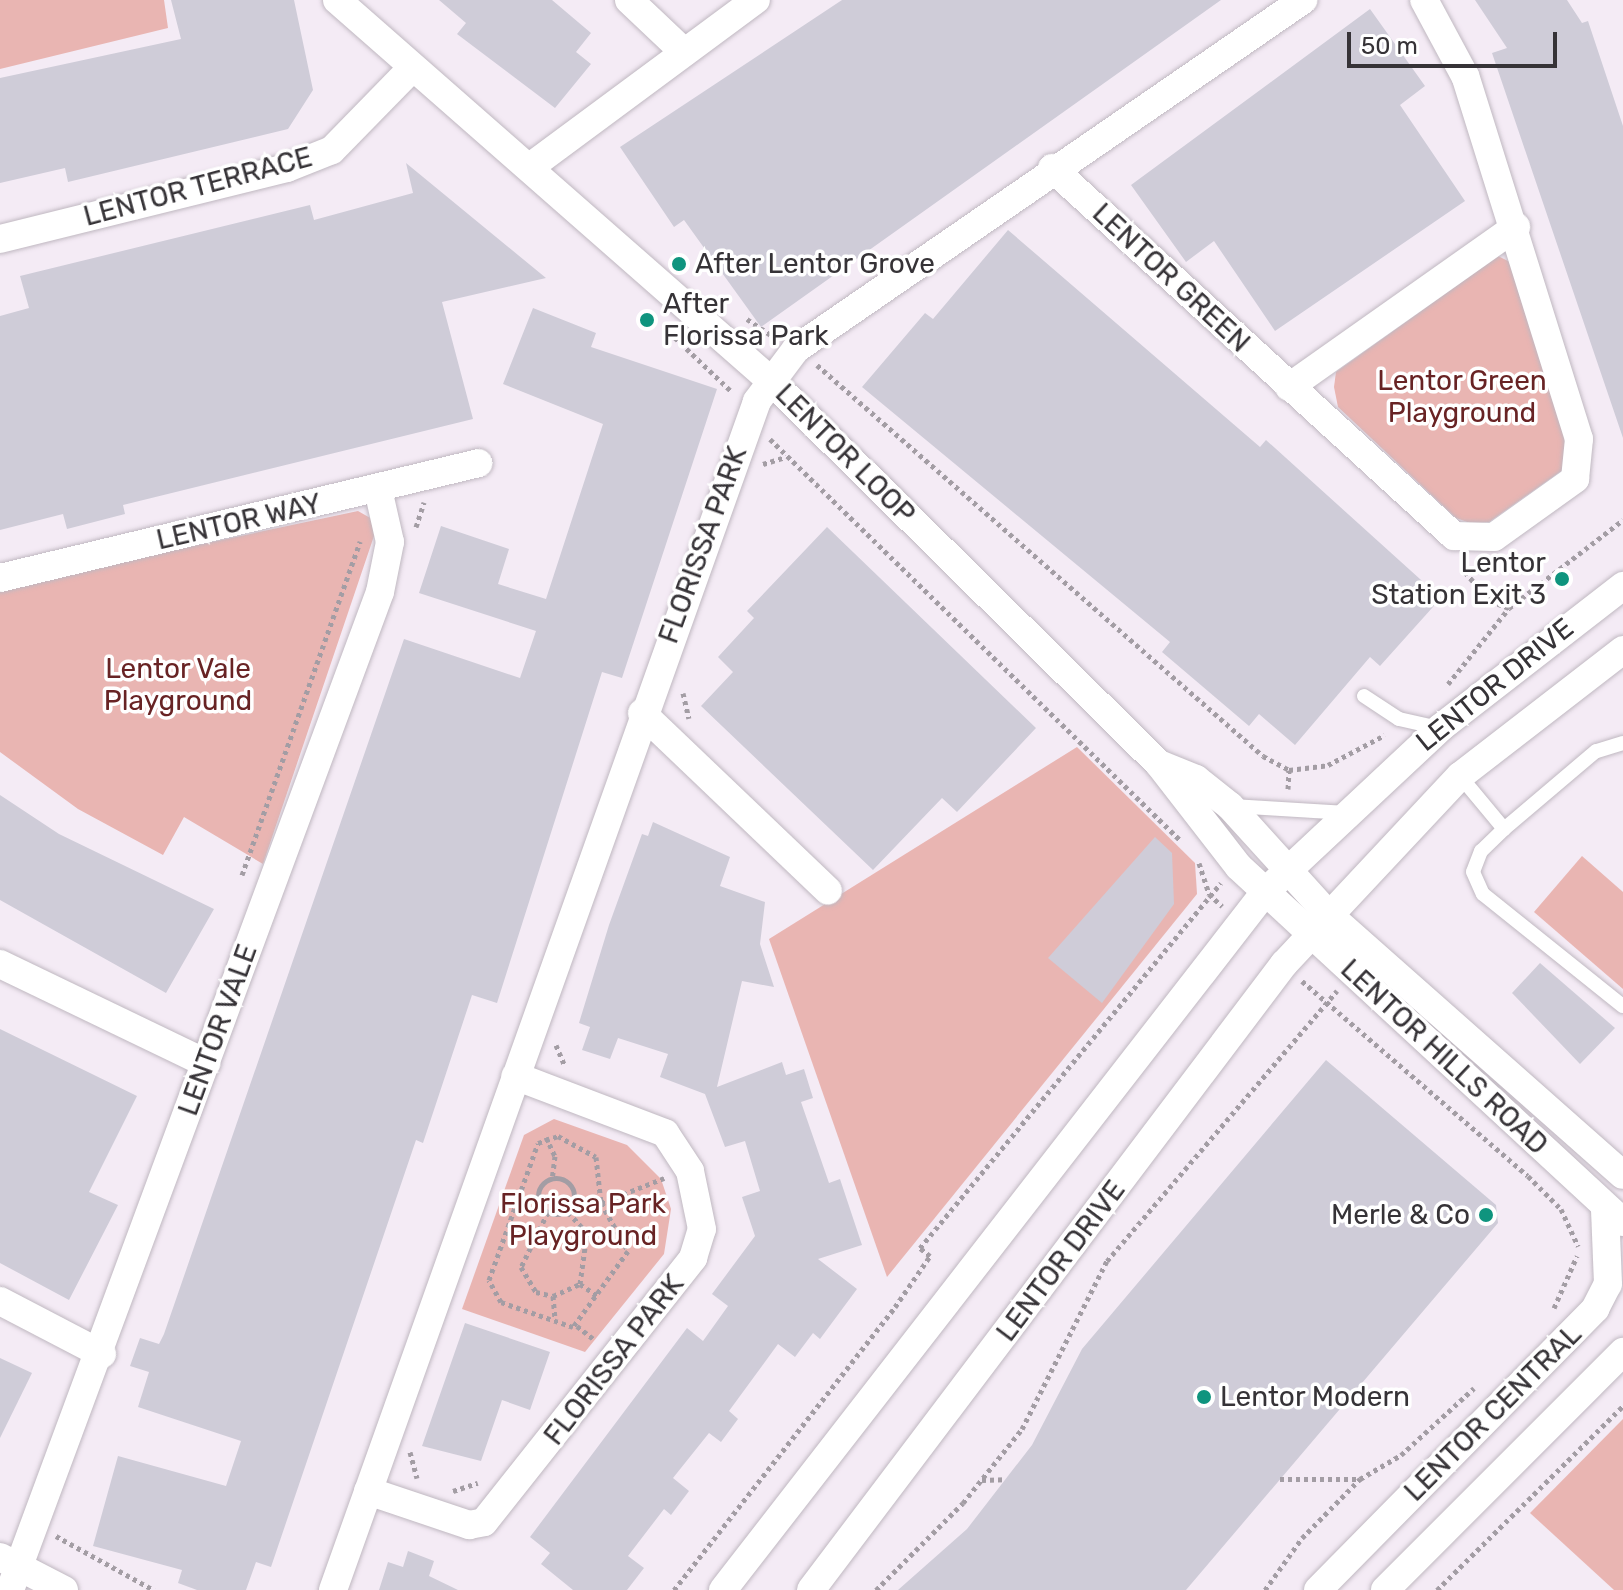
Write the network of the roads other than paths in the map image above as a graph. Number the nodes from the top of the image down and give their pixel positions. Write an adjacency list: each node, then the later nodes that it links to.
1 (337, 0): 7 (street, LENTOR LOOP)
2 (629, 0): 6 (street)
3 (756, 0): 6 (street)
4 (1303, 0): 9 (street)
5 (1424, 0): 10 (street, LENTOR GREEN)
6 (684, 52): 8 (street)
7 (411, 69): 8 (street, LENTOR LOOP); 11 (street, LENTOR TERRACE)
8 (530, 167): 12 (street, LENTOR LOOP)
9 (1052, 168): 12 (street); 13 (street, LENTOR GREEN)
10 (1516, 227): 13 (street); 13 (street, LENTOR GREEN)
11 (0, 239)
12 (770, 380): 20 (street, FLORISSA PARK); 23 (street, LENTOR LOOP)
13 (1289, 387)
14 (478, 463): 15 (street, LENTOR WAY)
15 (378, 489): 16 (street, LENTOR WAY); 34 (street, LENTOR VALE)
16 (0, 578)
17 (1623, 586): 21 (street, LENTOR DRIVE)
18 (1623, 650): 24 (street, LENTOR DRIVE)
19 (1364, 696): 21 (lane)
20 (642, 713): 29 (street); 35 (street, FLORISSA PARK)
21 (1440, 728): 26 (street, LENTOR DRIVE)
22 (1623, 743): 27 (lane)
23 (1159, 764): 25 (street, LENTOR LOOP); 30 (street, LENTOR LOOP)
24 (1460, 776): 27 (lane); 31 (street, LENTOR DRIVE)
25 (1230, 806): 26 (lane); 28 (street, LENTOR LOOP)
26 (1344, 813): 28 (street)
27 (1504, 829): 33 (lane)
28 (1289, 872): 30 (street); 31 (street, LENTOR HILLS ROAD)
29 (828, 891)
30 (1265, 892): 31 (street, LENTOR HILLS ROAD); 45 (street)
31 (1320, 924): 36 (street, LENTOR HILLS ROAD); 37 (street, LENTOR HILLS ROAD); 46 (street, LENTOR DRIVE)
32 (0, 964): 34 (street)
33 (1623, 1006)
34 (206, 1063): 40 (street, LENTOR VALE)
35 (515, 1076): 41 (street, FLORISSA PARK); 41 (street, FLORISSA PARK)
36 (1623, 1175)
37 (1614, 1215): 47 (street, LENTOR CENTRAL)
38 (0, 1301): 40 (street)
39 (1623, 1352): 48 (street, LENTOR CENTRAL)
40 (102, 1354): 42 (street, LENTOR VALE)
41 (368, 1491): 44 (street, FLORISSA PARK)
42 (10, 1572): 43 (street)
43 (64, 1590)
44 (333, 1590)
45 (723, 1590)
46 (811, 1590)
47 (1318, 1590)
48 (1385, 1590)

